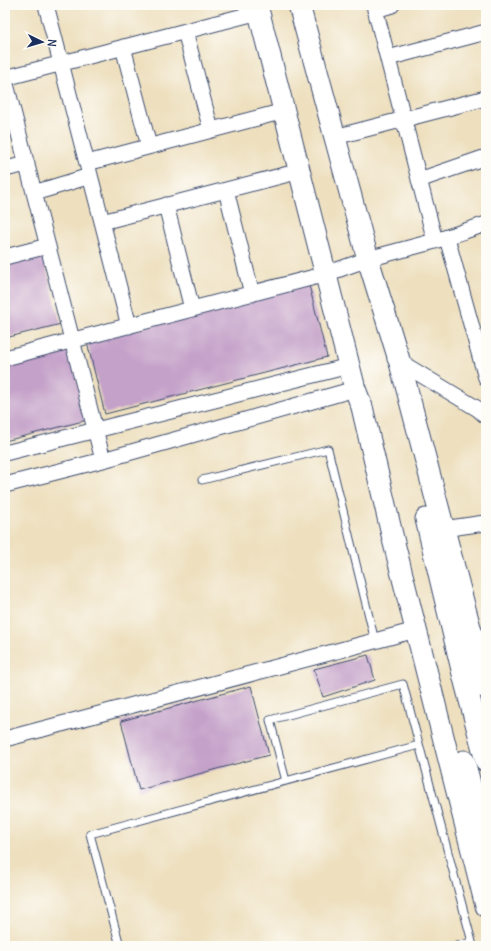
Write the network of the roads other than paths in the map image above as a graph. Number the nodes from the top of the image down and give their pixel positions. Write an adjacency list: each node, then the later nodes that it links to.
1 (46, 5): 10 (street)
2 (299, 5): 17 (main road)
3 (392, 5): 4 (street)
4 (374, 7): 9 (street)
5 (258, 8): 6 (street); 14 (main road)
6 (185, 31): 8 (street); 16 (street)
7 (486, 32): 9 (street)
8 (123, 47): 10 (street); 18 (street)
9 (388, 58): 15 (street)
10 (61, 63): 11 (street); 22 (street)
11 (5, 79): 12 (street)
12 (7, 98): 20 (street)
13 (486, 98): 15 (street)
14 (284, 111): 16 (street); 23 (main road)
15 (403, 119): 17 (street); 24 (street)
16 (211, 130): 18 (street)
17 (335, 137): 33 (main road)
18 (149, 146): 22 (street)
19 (486, 157): 24 (street)
20 (26, 164): 21 (street); 26 (street)
21 (5, 169)
22 (88, 169): 26 (street); 28 (street)
23 (300, 171): 25 (street); 34 (main road)
24 (419, 180): 30 (street)
25 (226, 190): 27 (street); 35 (street)
26 (34, 193): 31 (street)
27 (166, 206): 28 (street); 36 (street)
28 (102, 222): 37 (street)
29 (486, 224): 30 (street)
30 (441, 240): 33 (street); 42 (street)
31 (48, 246): 32 (street); 38 (street)
32 (5, 257)
33 (368, 259): 34 (street); 40 (main road)
34 (326, 274): 35 (street); 41 (main road)
35 (252, 294): 36 (street)
36 (192, 309): 37 (street)
37 (129, 326): 38 (street)
38 (72, 341): 39 (street); 45 (street)
39 (5, 358)
40 (393, 358): 44 (street); 51 (main road); 57 (main road)
41 (350, 366): 43 (main road); 45 (street)
42 (486, 378)
43 (359, 398): 47 (street); 52 (main road); 59 (main road)
44 (483, 408)
45 (95, 430): 46 (street); 47 (street)
46 (5, 452)
47 (103, 460): 49 (street)
48 (202, 480): 53 (lane)
49 (5, 485)
50 (486, 523): 51 (street)
51 (443, 529): 54 (main road)
52 (416, 630): 53 (street); 60 (main road)
53 (375, 642): 55 (street)
54 (486, 688)
55 (5, 739)
56 (419, 745): 58 (lane); 58 (lane); 62 (lane)
57 (486, 761)
58 (286, 781): 61 (lane)
59 (486, 843)
60 (486, 906)
61 (120, 946)
62 (456, 946)

